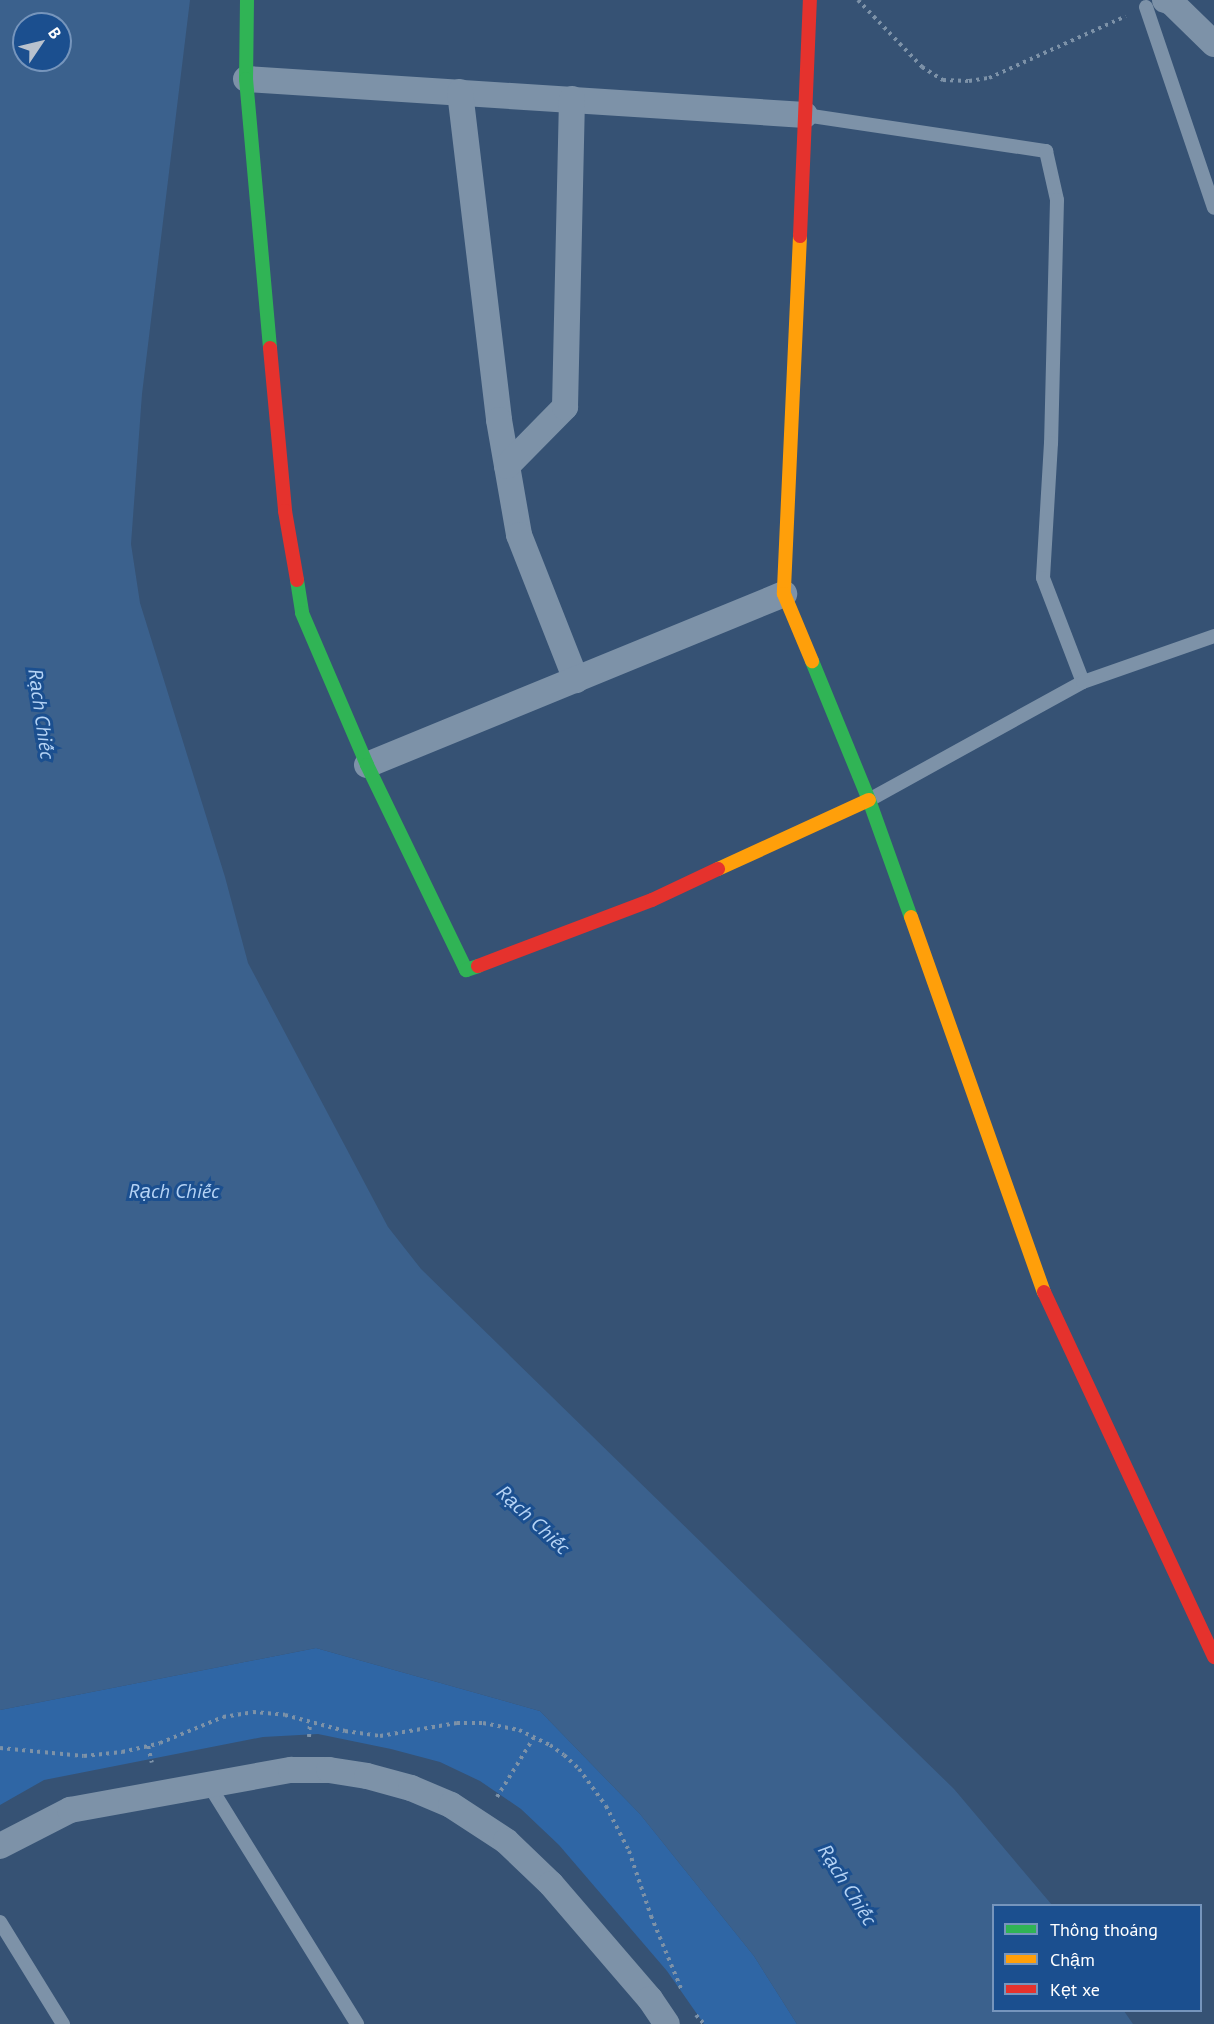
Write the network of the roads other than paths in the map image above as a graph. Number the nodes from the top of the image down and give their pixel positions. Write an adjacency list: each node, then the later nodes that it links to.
1 (247, 0): 5 (street)
2 (810, 0): 8 (street)
3 (1158, 2): 4 (street); 9 (lane)
4 (1214, 44)
5 (246, 79): 6 (street); 15 (street)
6 (460, 92): 7 (street); 10 (street)
7 (572, 99): 8 (street); 10 (street)
8 (805, 115): 11 (street); 14 (lane)
9 (1214, 208)
10 (507, 466): 13 (street)
11 (784, 594): 13 (street); 16 (street)
12 (1214, 636): 14 (lane)
13 (576, 680): 15 (street)
14 (1083, 682): 16 (lane)
15 (367, 765): 16 (street)
16 (868, 800): 17 (street)
17 (1214, 1657)
18 (209, 1785): 19 (street); 22 (lane); 23 (street)
19 (0, 1846)
20 (0, 1922): 21 (lane)
21 (63, 2024)
22 (357, 2024)
23 (667, 2024)

